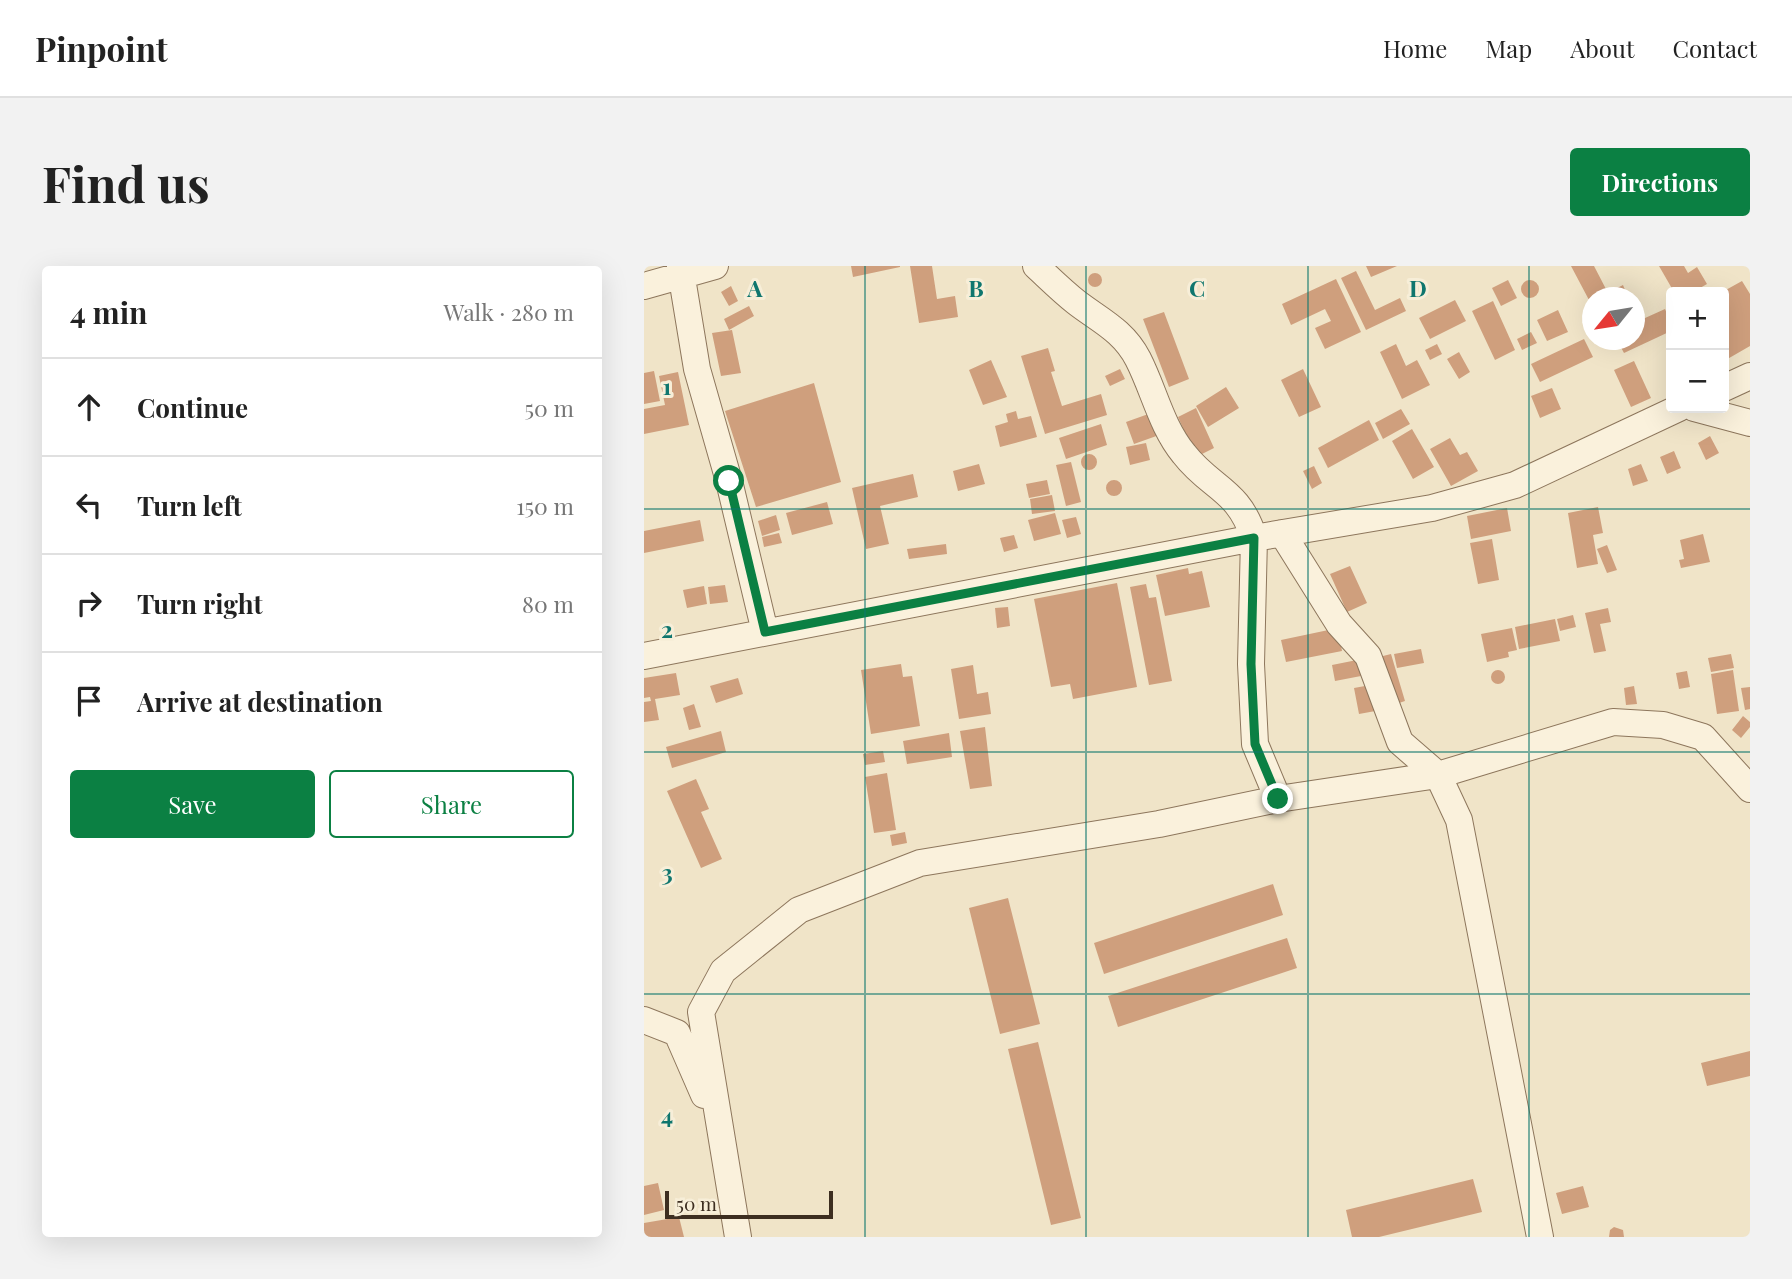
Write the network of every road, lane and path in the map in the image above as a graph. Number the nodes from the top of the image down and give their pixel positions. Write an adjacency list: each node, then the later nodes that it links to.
1 (715, 266): 3 (street)
2 (1036, 266): 11 (street)
3 (681, 271): 4 (street); 12 (street)
4 (644, 286)
5 (1750, 377): 6 (street)
6 (1729, 386)
7 (1668, 413): 10 (street)
8 (1713, 413): 9 (street)
9 (1750, 423)
10 (1282, 533): 11 (street); 14 (street)
11 (1254, 538): 12 (street); 16 (street)
12 (765, 632): 13 (street)
13 (644, 656)
14 (1438, 775): 15 (street); 16 (street); 20 (street)
15 (1750, 789)
16 (1278, 799): 18 (street)
17 (644, 1020): 18 (street)
18 (719, 1128): 19 (street)
19 (738, 1237)
20 (1540, 1237)

